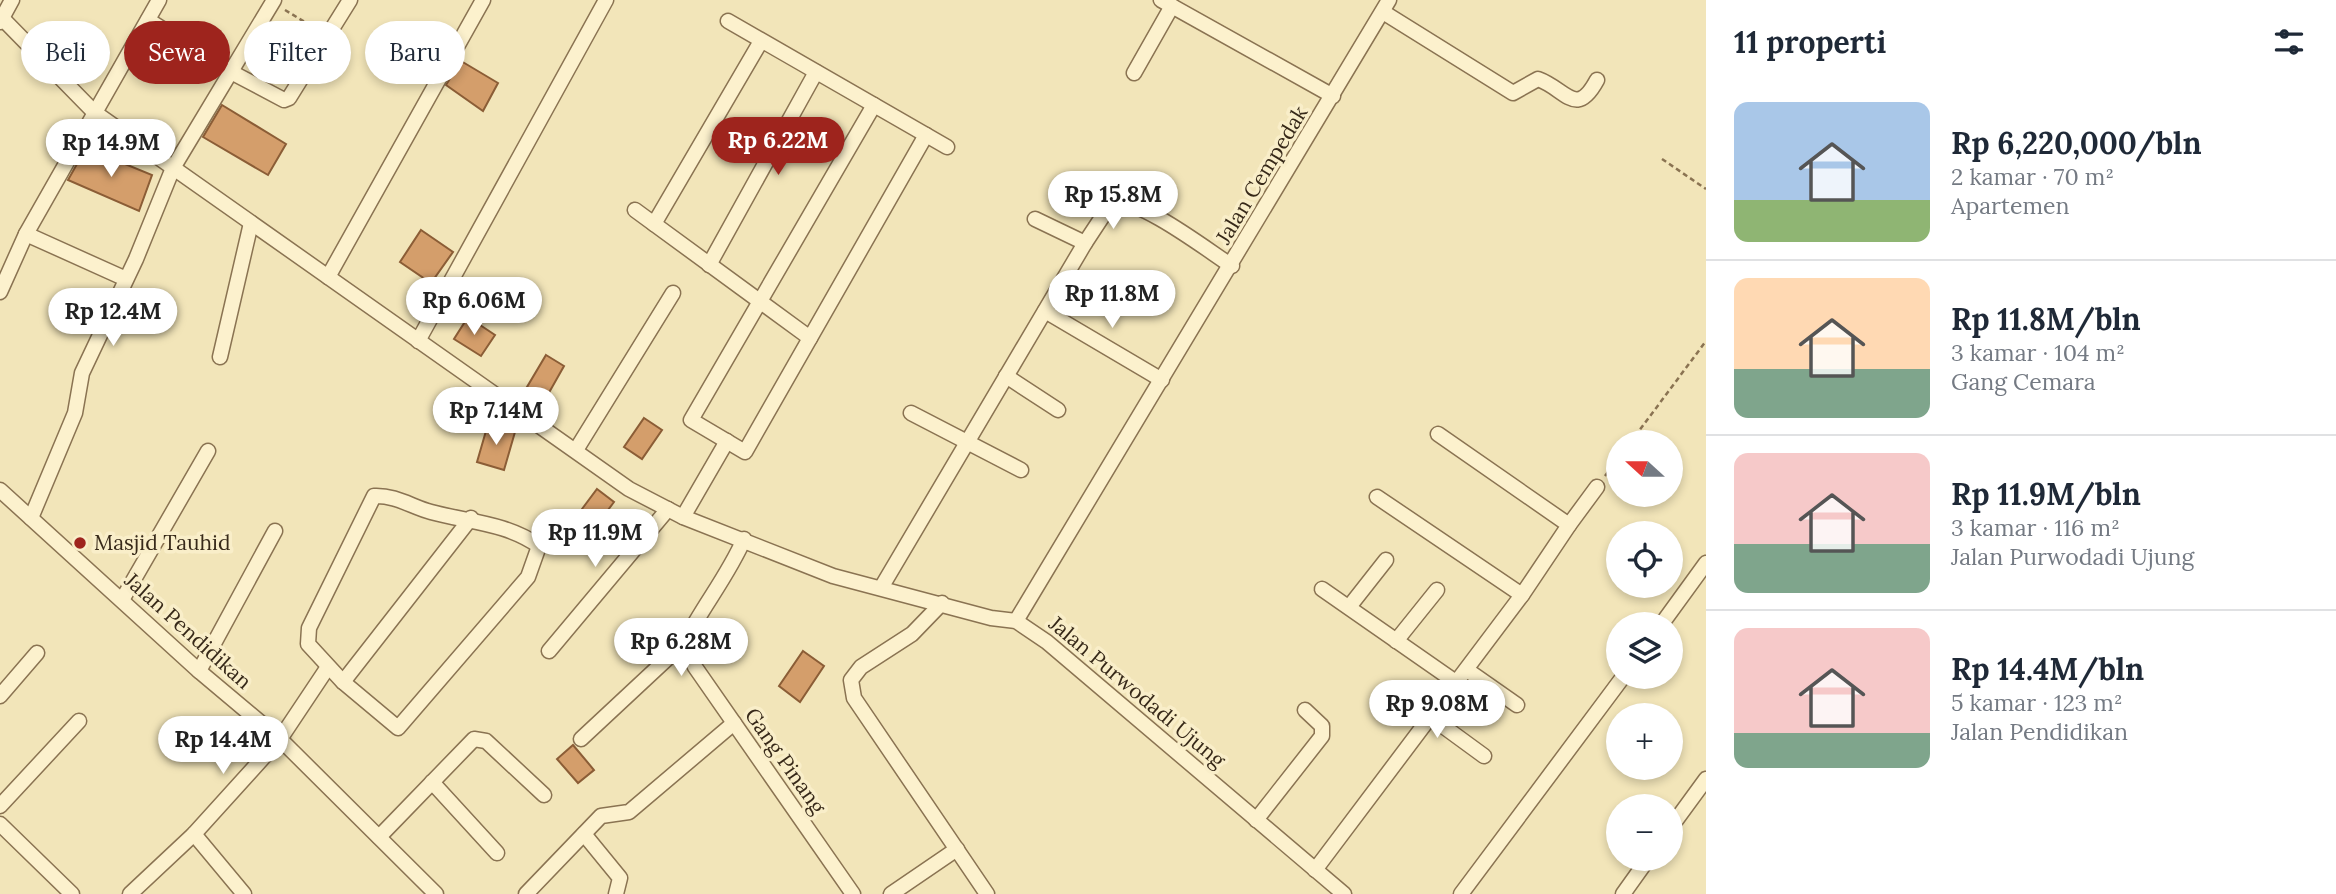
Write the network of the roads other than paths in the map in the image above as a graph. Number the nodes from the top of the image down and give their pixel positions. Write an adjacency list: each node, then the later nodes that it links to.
1 (12, 0): 9 (street)
2 (159, 0): 10 (street)
3 (350, 0): 13 (street)
4 (483, 0): 31 (street)
5 (606, 0): 38 (street)
6 (272, 1): 13 (street)
7 (1166, 3): 15 (street); 17 (street)
8 (1386, 6): 16 (street); 17 (street, Jalan Cempedak)
9 (1, 18): 19 (street, Jalan Purwodadi Ujung)
10 (148, 20): 13 (street); 19 (street)
11 (729, 21): 12 (street)
12 (761, 41): 14 (street); 26 (street)
13 (231, 72): 22 (street)
14 (816, 72): 18 (street); 29 (street)
15 (1134, 73)
16 (1597, 80)
17 (1333, 96): 30 (street, Jalan Cempedak)
18 (874, 105): 20 (street); 35 (street)
19 (94, 112): 22 (street, Jalan Purwodadi Ujung); 27 (street)
20 (926, 135): 21 (street); 37 (street)
21 (947, 147)
22 (173, 168): 25 (street, Jalan Purwodadi Ujung); 32 (street)
23 (635, 210): 26 (street)
24 (1035, 219): 28 (street)
25 (251, 223): 31 (street, Jalan Purwodadi Ujung); 39 (street)
26 (654, 224): 29 (street)
27 (26, 234): 32 (street); 33 (street)
28 (1085, 243): 30 (street); 36 (street)
29 (709, 265): 35 (street)
30 (1232, 266): 41 (street, Jalan Cempedak)
31 (328, 277): 38 (street, Jalan Purwodadi Ujung)
32 (126, 279): 55 (street)
33 (0, 292)
34 (673, 293): 47 (street)
35 (760, 301): 37 (street); 45 (street)
36 (1045, 311): 40 (street); 41 (street)
37 (810, 338): 45 (street)
38 (418, 341): 47 (street, Jalan Purwodadi Ujung)
39 (220, 357)
40 (1006, 376): 42 (street); 46 (street)
41 (1163, 380): 70 (street, Jalan Cempedak)
42 (1058, 410)
43 (911, 413): 46 (street)
44 (1438, 434): 57 (street)
45 (727, 441): 54 (street)
46 (966, 442): 49 (street); 62 (street)
47 (576, 450): 53 (street, Jalan Purwodadi Ujung)
48 (208, 451): 66 (street)
49 (1021, 470)
50 (1597, 487): 57 (street)
51 (0, 490): 55 (street, Jalan Pendidikan)
52 (1377, 497): 65 (street)
53 (668, 509): 54 (street, Jalan Purwodadi Ujung); 73 (street)
54 (683, 517): 59 (street, Jalan Purwodadi Ujung)
55 (31, 518): 66 (street, Jalan Pendidikan)
56 (471, 518): 75 (street); 78 (street); 78 (street)
57 (1569, 525): 65 (street)
58 (275, 531): 77 (street)
59 (744, 539): 62 (street, Jalan Purwodadi Ujung); 72 (street)
60 (1386, 560): 68 (street)
61 (1706, 563): 69 (street)
62 (881, 588): 67 (street, Jalan Purwodadi Ujung)
63 (1322, 589): 68 (street)
64 (1437, 590): 71 (street)
65 (1526, 591): 76 (street)
66 (122, 600): 77 (street, Jalan Pendidikan)
67 (942, 603): 70 (street, Jalan Purwodadi Ujung); 100 (street)
68 (1349, 607): 71 (street)
69 (1670, 612)
70 (1016, 621): 95 (street, Jalan Purwodadi Ujung)
71 (1396, 641): 79 (street)
72 (684, 643): 86 (street, Gang Pinang); 88 (street)
73 (549, 651)
74 (37, 653): 81 (street)
75 (328, 667): 78 (street); 87 (street)
76 (1467, 670): 79 (street); 82 (street)
77 (199, 671): 87 (street, Jalan Pendidikan)
78 (343, 682)
79 (1457, 683): 84 (street)
80 (1614, 689): 114 (street)
81 (0, 695)
82 (1517, 705)
83 (1305, 710): 95 (street)
84 (1432, 718): 89 (street); 102 (street)
85 (79, 721): 93 (street)
86 (734, 723): 98 (street); 110 (street, Gang Pinang)
87 (280, 739): 97 (street); 99 (street, Jalan Pendidikan)
88 (581, 739)
89 (1484, 756)
90 (1706, 779): 94 (street)
91 (432, 782): 92 (street); 99 (street); 101 (street)
92 (544, 795)
93 (0, 807)
94 (1683, 811)
95 (1256, 820): 102 (street, Jalan Purwodadi Ujung)
96 (0, 824): 104 (street)
97 (194, 834): 105 (street); 106 (street)
98 (584, 834): 108 (street); 109 (street)
99 (379, 837): 107 (street, Jalan Pendidikan)
100 (957, 849): 111 (street); 112 (street)
101 (497, 853)
102 (1315, 870): 113 (street, Jalan Purwodadi Ujung)
103 (1639, 871): 115 (street)
104 (72, 894)
105 (130, 894)
106 (244, 894)
107 (436, 894)
108 (526, 894)
109 (616, 894)
110 (853, 894)
111 (891, 894)
112 (987, 894)
113 (1344, 894)
114 (1461, 894)
115 (1623, 894)

